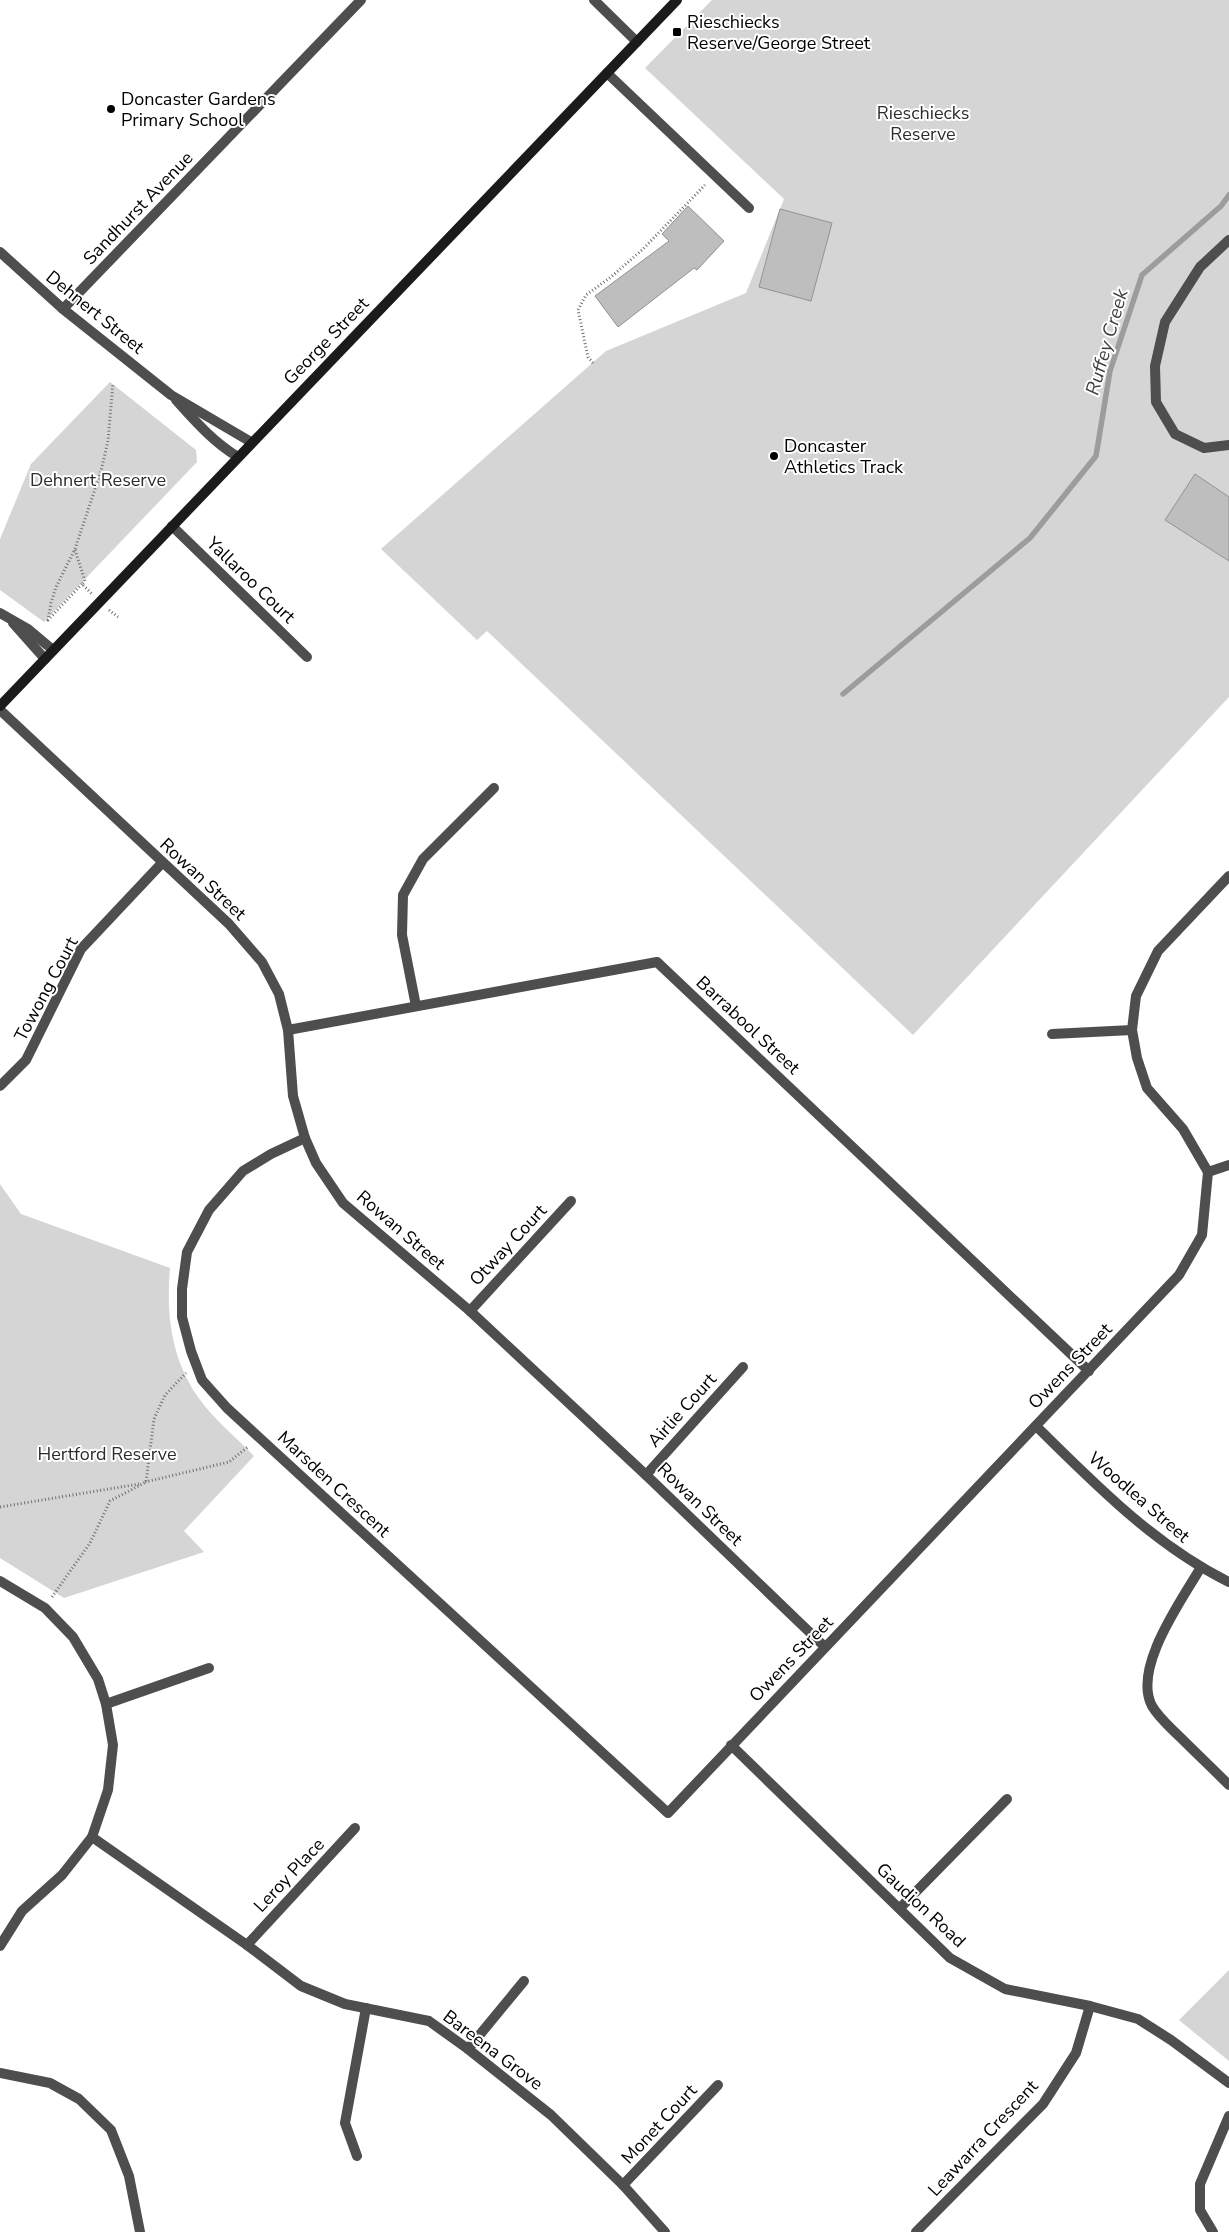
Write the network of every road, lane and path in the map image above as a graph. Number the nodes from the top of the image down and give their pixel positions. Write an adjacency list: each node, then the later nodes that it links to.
1 (361, 0): 10 (street, Sandhurst Avenue)
2 (594, 0): 4 (street)
3 (677, 0): 4 (main road, George Street)
4 (637, 42): 5 (main road, George Street)
5 (607, 73): 6 (street); 14 (main road, George Street)
6 (714, 175): 7 (street); 11 (path)
7 (749, 208)
8 (1229, 240): 15 (street)
9 (0, 252): 10 (street, Dehnert Street)
10 (63, 309): 13 (street, Dehnert Street)
11 (593, 364)
12 (113, 383): 18 (path)
13 (171, 395): 14 (street, Dehnert Street); 16 (street, Dehnert Street)
14 (252, 442): 16 (main road, George Street)
15 (1229, 445)
16 (238, 456): 17 (main road, George Street)
17 (172, 526): 20 (main road, George Street); 24 (street, Yallaroo Court)
18 (74, 549): 19 (path); 19 (path)
19 (82, 584): 20 (path)
20 (100, 601): 22 (path); 23 (main road, George Street)
21 (4, 616): 23 (street); 25 (street)
22 (118, 618)
23 (53, 650): 25 (main road, George Street)
24 (307, 657)
25 (44, 659): 26 (main road, George Street)
26 (0, 708): 28 (street, Rowan Street)
27 (494, 788): 30 (street)
28 (162, 863): 31 (street, Rowan Street); 34 (street, Towong Court)
29 (1229, 876): 32 (street)
30 (416, 1006): 31 (street, Barrabool Street); 42 (street, Barrabool Street)
31 (288, 1030): 35 (street, Rowan Street)
32 (1132, 1030): 33 (street); 37 (street)
33 (1052, 1034)
34 (0, 1086)
35 (305, 1138): 39 (street, Rowan Street); 40 (street, Marsden Crescent)
36 (1229, 1165): 37 (street)
37 (1208, 1172): 42 (street, Owens Street)
38 (571, 1201): 39 (street, Otway Court)
39 (470, 1311): 45 (street, Rowan Street)
40 (196, 1363): 44 (street, Marsden Crescent); 46 (path)
41 (743, 1367): 45 (street, Airlie Court)
42 (1088, 1371): 43 (street, Owens Street)
43 (1036, 1426): 48 (street, Woodlea Street); 52 (street, Owens Street)
44 (259, 1438): 46 (path); 58 (street, Marsden Crescent)
45 (646, 1475): 52 (street, Rowan Street)
46 (146, 1482): 47 (path); 51 (path)
47 (0, 1507)
48 (1201, 1567): 50 (street, Woodlea Street); 56 (street)
49 (0, 1581): 51 (street)
50 (1229, 1582)
51 (45, 1608): 54 (street)
52 (825, 1647): 55 (street, Owens Street)
53 (209, 1668): 54 (street)
54 (106, 1704): 60 (street)
55 (731, 1745): 58 (street, Owens Street); 61 (street, Gaudion Road)
56 (1229, 1785)
57 (1007, 1799): 61 (street)
58 (668, 1813)
59 (356, 1828): 62 (street, Leroy Place)
60 (92, 1838): 62 (street, Bareena Grove); 63 (street)
61 (900, 1908): 65 (street, Gaudion Road)
62 (247, 1944): 66 (street, Bareena Grove)
63 (0, 1946)
64 (524, 1980): 67 (street)
65 (1090, 2006): 69 (street, Gaudion Road); 76 (street, Leawarra Crescent)
66 (366, 2008): 67 (street, Bareena Grove); 72 (street)
67 (468, 2049): 73 (street, Bareena Grove)
68 (0, 2074): 74 (street)
69 (1229, 2083)
70 (718, 2085): 73 (street, Monet Court)
71 (1229, 2116): 77 (street)
72 (357, 2156)
73 (623, 2185): 75 (street, Bareena Grove)
74 (140, 2232)
75 (665, 2232)
76 (916, 2232)
77 (1213, 2232)

